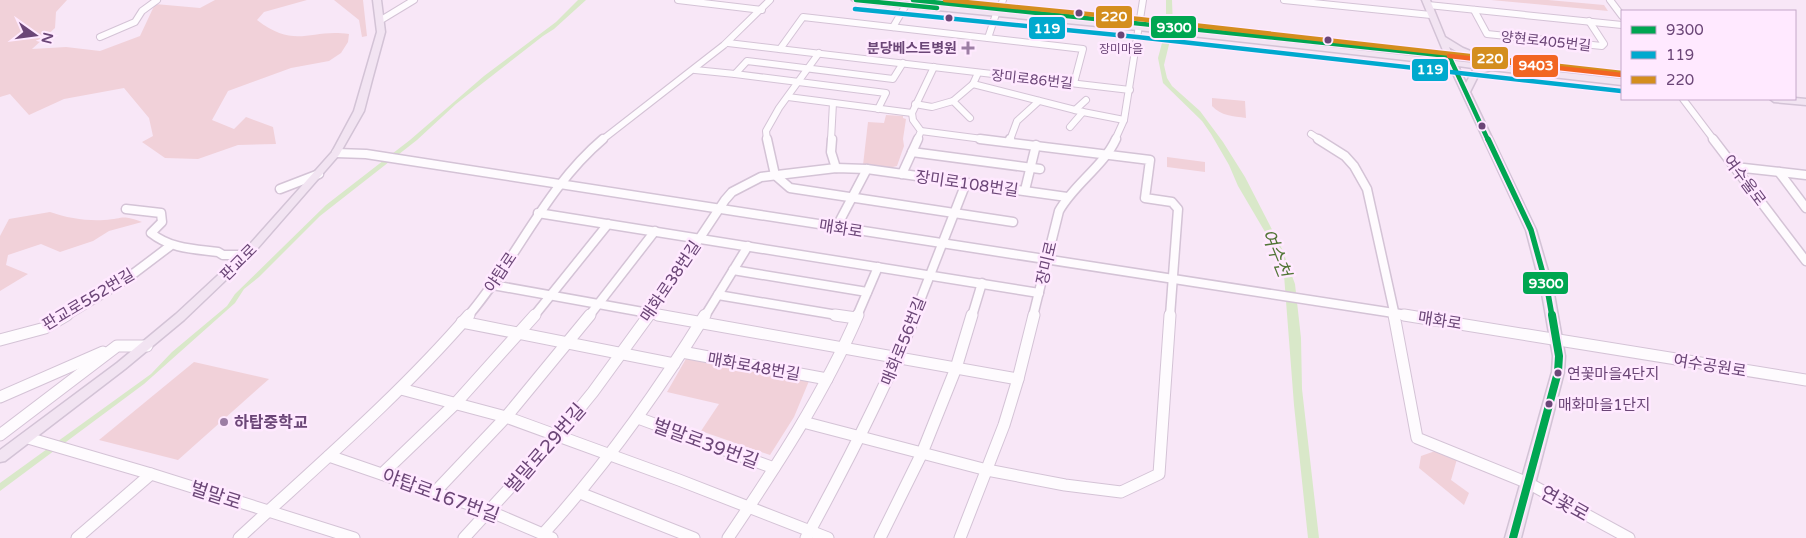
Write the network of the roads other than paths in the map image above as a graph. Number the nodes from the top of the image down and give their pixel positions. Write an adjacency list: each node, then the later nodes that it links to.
1 (157, 0): 24 (street)
2 (377, 0): 19 (main road, 판교로)
3 (414, 0): 19 (street)
4 (678, 0): 12 (street)
5 (770, 0): 14 (street, 야탑로)
6 (856, 0): 11 (main road)
7 (1003, 0): 16 (street)
8 (1143, 0): 21 (street, 장미로)
9 (1284, 0): 17 (street)
10 (1610, 0): 18 (street)
11 (910, 2): 16 (main road); 23 (street)
12 (702, 3): 14 (street)
13 (1427, 3): 15 (street, 양현로405번길); 17 (main road)
14 (762, 10): 27 (street, 야탑로)
15 (1474, 10): 20 (street, 양현로405번길); 20 (street, 양현로405번길)
16 (998, 11): 21 (main road); 25 (street)
17 (1431, 15): 26 (main road)
18 (1621, 15)
19 (381, 20): 66 (main road, 판교로)
20 (1589, 22): 22 (street, 양현로405번길)
21 (1139, 25): 30 (main road); 44 (street, 장미로)
22 (1621, 25)
23 (893, 27): 25 (street); 28 (street)
24 (100, 37)
25 (988, 38): 42 (street)
26 (1441, 38): 30 (main road); 31 (main road)
27 (728, 43): 28 (street); 36 (street, 야탑로)
28 (780, 49): 29 (street)
29 (819, 53): 32 (street); 34 (street)
30 (1450, 59): 31 (main road); 35 (main road); 45 (main road)
31 (1491, 61): 39 (main road)
32 (903, 63): 33 (street); 34 (street)
33 (934, 67): 37 (street, 장미로86번길); 54 (street)
34 (808, 68): 38 (street); 40 (street)
35 (1506, 69): 41 (main road); 45 (main road)
36 (695, 70): 38 (street); 79 (street, 야탑로)
37 (978, 73): 42 (street, 장미로86번길); 43 (street)
38 (735, 74): 40 (street)
39 (1621, 75)
40 (799, 82): 46 (street); 55 (street)
41 (1621, 82)
42 (1074, 83): 44 (street, 장미로86번길)
43 (973, 84): 50 (street); 51 (street)
44 (1130, 90): 59 (street, 장미로)
45 (1466, 91): 117 (main road)
46 (788, 97): 53 (street); 76 (street)
47 (1086, 100): 56 (street)
48 (1684, 100): 68 (street, 여수울로)
49 (1785, 100): 52 (main road)
50 (953, 101): 54 (street); 58 (street)
51 (1039, 101): 56 (street); 63 (street)
52 (1806, 102)
53 (833, 103): 55 (street); 69 (street)
54 (915, 104): 57 (street)
55 (878, 109): 57 (street)
56 (1079, 111): 59 (street); 60 (street)
57 (912, 113): 61 (street)
58 (970, 118)
59 (1124, 120): 67 (street, 장미로)
60 (1070, 127)
61 (921, 131): 63 (street); 65 (street)
62 (1311, 134): 111 (street)
63 (1009, 142): 64 (street)
64 (1036, 145): 67 (street); 70 (street)
65 (912, 152): 70 (street); 75 (street)
66 (336, 153): 74 (main road, 판교로); 79 (street, 매화로)
67 (1105, 155): 82 (street, 장미로); 103 (street)
68 (1735, 167): 73 (street); 99 (street, 여수울로)
69 (836, 168): 71 (street, 장미로108번길); 76 (street, 장미로108번길)
70 (1030, 168): 72 (street); 81 (street)
71 (867, 169): 75 (street, 장미로108번길); 83 (street)
72 (1040, 169)
73 (1779, 172): 77 (street); 84 (street)
74 (319, 174): 80 (street); 97 (main road, 판교로)
75 (902, 174): 78 (street, 장미로108번길)
76 (775, 175): 83 (street); 86 (street, 매화로38번길)
77 (1806, 175)
78 (966, 183): 81 (street, 장미로108번길); 88 (street, 매화로56번길)
79 (559, 184): 86 (street, 매화로); 87 (street, 야탑로)
80 (280, 190)
81 (1025, 190): 82 (street, 장미로108번길)
82 (1067, 197): 98 (street, 장미로)
83 (852, 198): 88 (street); 91 (street)
84 (1806, 208)
85 (126, 209): 95 (street)
86 (720, 209): 91 (street, 매화로); 93 (street, 매화로38번길)
87 (538, 213): 90 (street); 105 (street, 야탑로)
88 (953, 213): 89 (street); 94 (street, 매화로56번길)
89 (1013, 222)
90 (608, 224): 92 (street); 109 (street)
91 (836, 228): 94 (street, 매화로)
92 (655, 231): 93 (street); 110 (street)
93 (700, 238): 96 (street); 112 (street, 매화로38번길)
94 (942, 244): 98 (street, 매화로); 102 (street, 매화로56번길)
95 (170, 246): 97 (street); 118 (street, 판교로552번길)
96 (748, 246): 100 (street); 101 (street)
97 (246, 255): 121 (main road, 판교로)
98 (1046, 259): 103 (street, 매화로); 107 (street, 장미로)
99 (1806, 261)
100 (878, 267): 102 (street); 106 (street)
101 (733, 270): 106 (street); 108 (street)
102 (930, 275): 104 (street); 125 (street, 매화로56번길)
103 (1174, 279): 111 (street, 매화로); 146 (street)
104 (982, 283): 107 (street); 127 (street)
105 (493, 285): 109 (street); 114 (street, 야탑로)
106 (867, 292): 113 (street)
107 (1039, 292): 129 (street, 장미로)
108 (718, 295): 113 (street); 115 (street)
109 (550, 296): 110 (street); 116 (street)
110 (597, 305): 112 (street); 119 (street)
111 (1394, 313): 117 (street, 매화로); 149 (street, 연꽃로)
112 (649, 314): 115 (street); 124 (street, 매화로38번길)
113 (856, 318): 122 (street)
114 (462, 322): 116 (street); 131 (street, 야탑로)
115 (701, 322): 122 (street); 123 (street)
116 (519, 334): 119 (street); 133 (street)
117 (1556, 338): 130 (street, 여수공원로); 149 (main road)
118 (0, 340)
119 (568, 343): 124 (street); 134 (street)
120 (117, 346): 121 (street); 132 (street); 137 (street)
121 (147, 346): 140 (main road, 판교로)
122 (843, 348): 125 (street); 128 (street)
123 (682, 352): 126 (street); 128 (street, 매화로48번길)
124 (621, 353): 126 (street); 138 (street, 벌말로29번길)
125 (898, 357): 127 (street); 139 (street, 매화로56번길)
126 (674, 364): 135 (street)
127 (956, 368): 129 (street); 141 (street)
128 (827, 379): 136 (street)
129 (1018, 379): 146 (street, 장미로)
130 (1806, 380)
131 (401, 389): 133 (street); 143 (street, 야탑로)
132 (0, 397)
133 (456, 403): 134 (street); 148 (street)
134 (506, 417): 138 (street); 150 (street)
135 (638, 418): 142 (street); 145 (street, 벌말로39번길)
136 (803, 422): 139 (street); 145 (street)
137 (0, 435)
138 (558, 436): 142 (street); 153 (street, 벌말로29번길)
139 (862, 437): 141 (street); 155 (street, 매화로56번길)
140 (28, 438): 144 (main road, 판교로); 147 (street, 벌말로)
141 (922, 453): 146 (street); 164 (street)
142 (612, 454): 151 (street); 152 (street)
143 (329, 456): 148 (street, 야탑로167번길); 154 (street, 야탑로)
144 (0, 457)
145 (774, 468): 152 (street)
146 (987, 470): 165 (street, 장미로)
147 (151, 474): 154 (street, 벌말로); 157 (street)
148 (382, 474): 150 (street, 야탑로167번길)
149 (1528, 482): 166 (main road); 167 (street, 연꽃로)
150 (435, 492): 153 (street, 야탑로167번길)
151 (580, 493): 156 (street); 161 (street)
152 (749, 507): 155 (street); 162 (street)
153 (489, 511): 156 (street, 야탑로167번길); 160 (street, 벌말로29번길)
154 (268, 512): 158 (street, 야탑로); 159 (street, 벌말로)
155 (808, 534): 163 (street)
156 (547, 536)
157 (77, 538)
158 (239, 538)
159 (354, 538)
160 (464, 538)
161 (694, 538)
162 (728, 538)
163 (828, 538)
164 (880, 538)
165 (960, 538)
166 (1513, 538)
167 (1629, 538)

